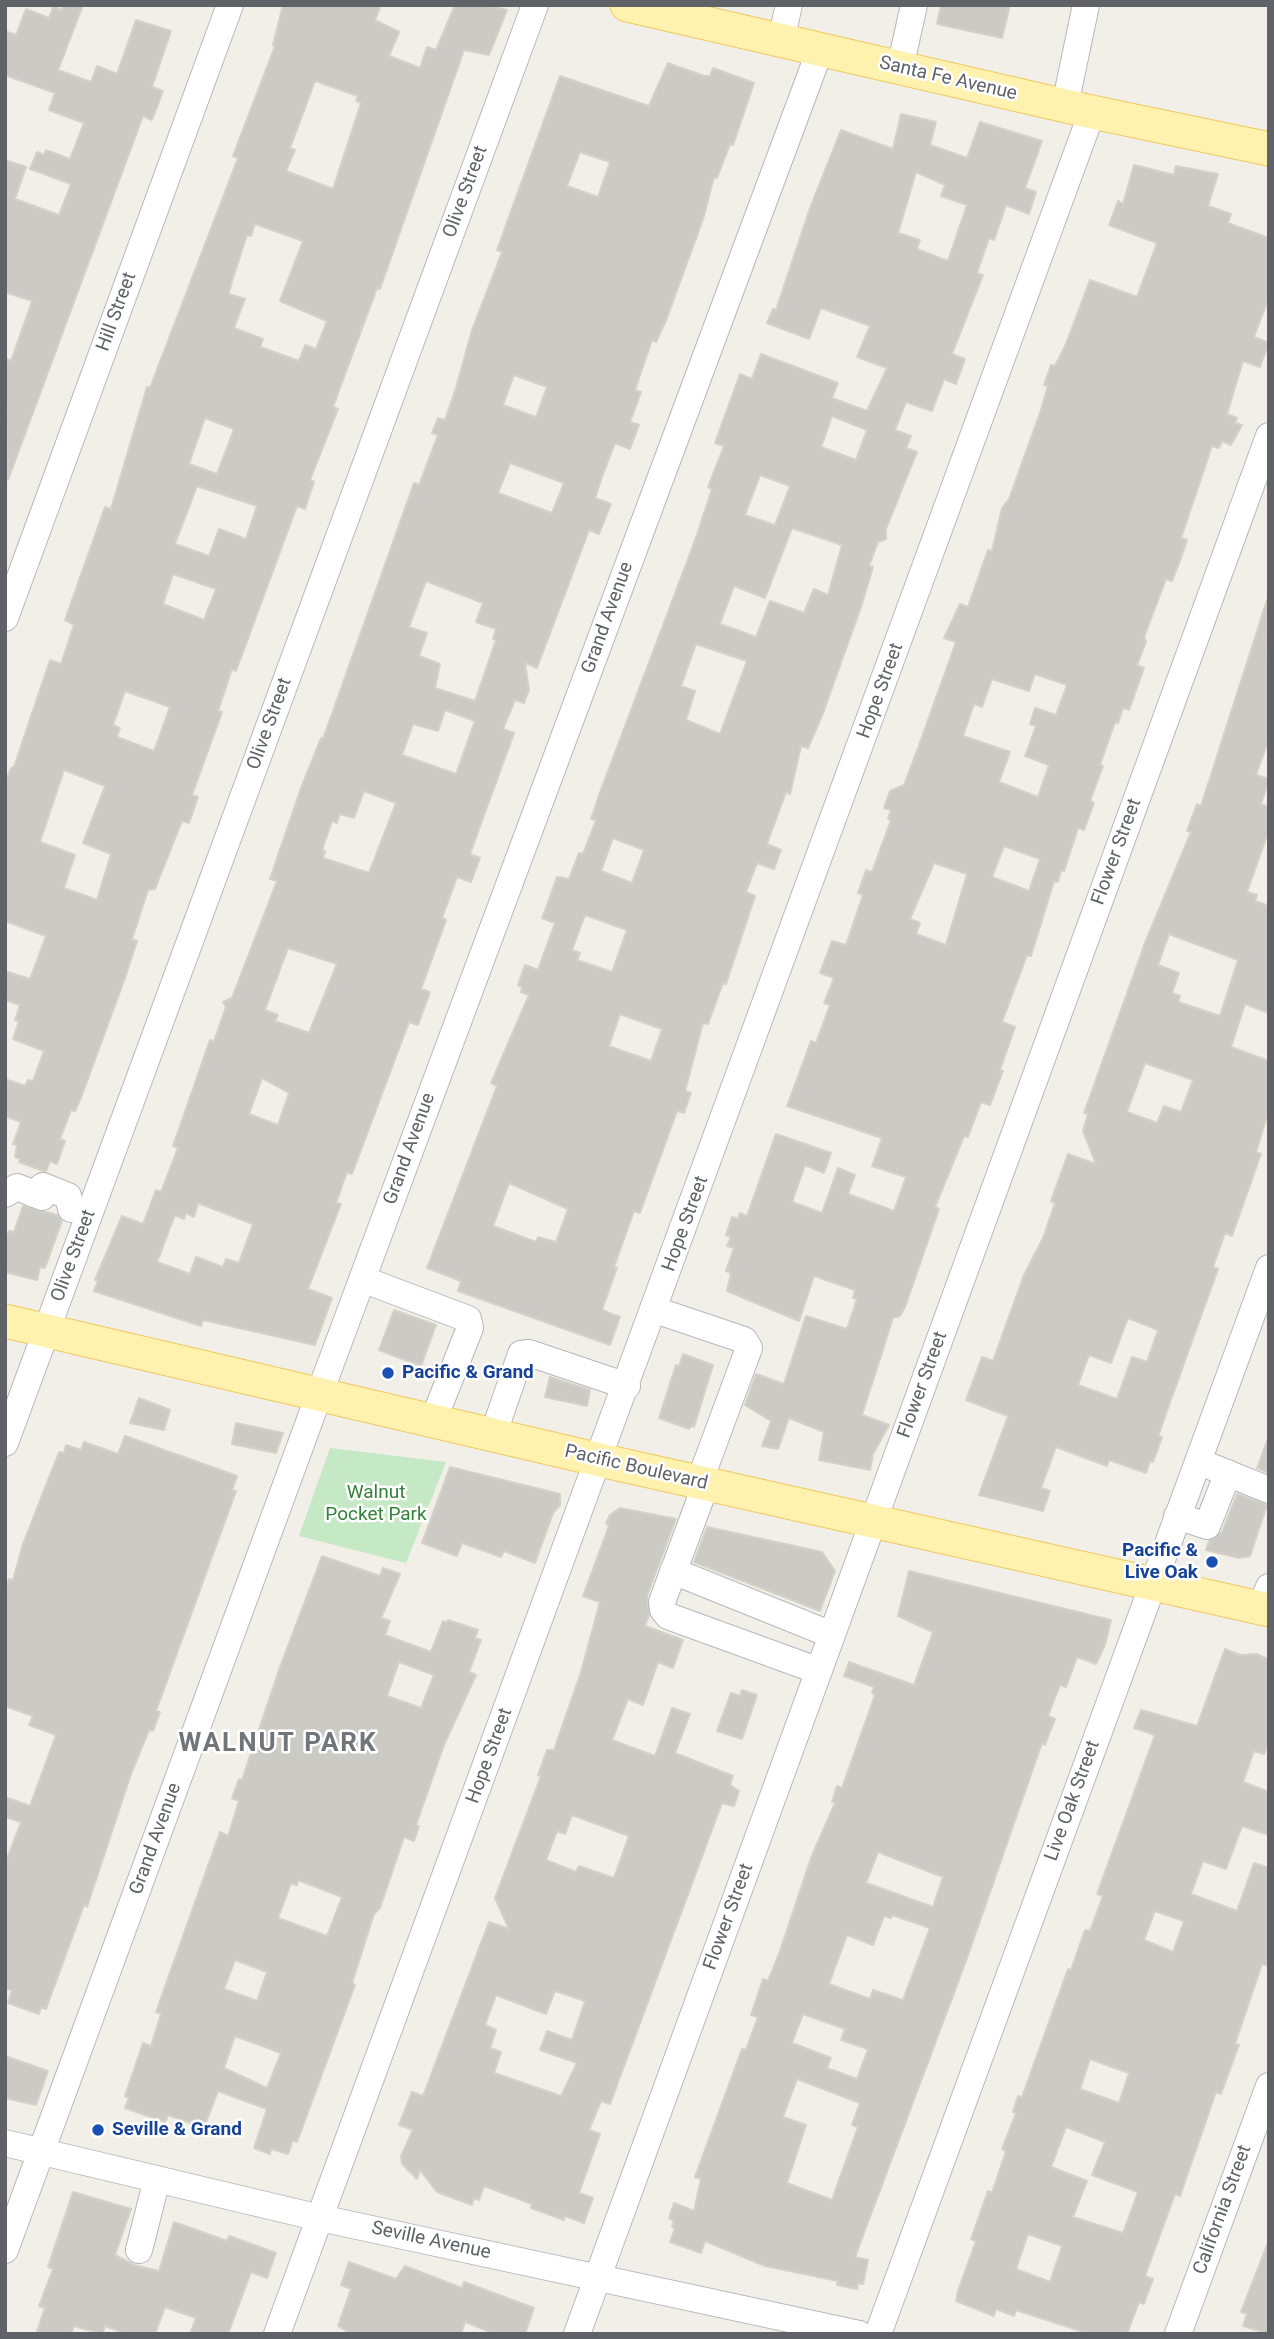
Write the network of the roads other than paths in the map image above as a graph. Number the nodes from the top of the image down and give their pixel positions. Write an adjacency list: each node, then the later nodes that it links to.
1 (230, 5): 13 (street, Hill Street)
2 (535, 5): 15 (street, Olive Street)
3 (627, 5): 7 (main road, Santa Fe Avenue)
4 (789, 5): 7 (street)
5 (914, 5): 9 (street)
6 (1086, 5): 10 (street, Hope Street)
7 (781, 40): 8 (main road, Santa Fe Avenue)
8 (820, 50): 9 (main road, Santa Fe Avenue); 17 (street, Grand Avenue)
9 (900, 68): 10 (main road, Santa Fe Avenue)
10 (1078, 109): 11 (main road, Santa Fe Avenue); 18 (street, Hope Street)
11 (1269, 149)
12 (1269, 436): 33 (street, Flower Street)
13 (5, 618)
14 (5, 1194): 15 (street)
15 (59, 1204): 20 (street, Olive Street)
16 (1269, 1268): 28 (street, Live Oak Street)
17 (362, 1279): 22 (street, Grand Avenue); 24 (street)
18 (655, 1310): 21 (street, Hope Street); 30 (street)
19 (5, 1321): 20 (main road, Pacific Boulevard)
20 (47, 1331): 22 (main road, Pacific Boulevard); 23 (street, Olive Street)
21 (627, 1386): 25 (street); 27 (street, Hope Street)
22 (319, 1395): 24 (main road, Pacific Boulevard); 41 (street, Grand Avenue)
23 (12, 1406): 26 (street, Olive Street)
24 (433, 1422): 25 (main road, Pacific Boulevard)
25 (492, 1436): 27 (main road, Pacific Boulevard)
26 (5, 1443)
27 (600, 1460): 30 (main road, Pacific Boulevard); 43 (street, Hope Street)
28 (1198, 1461): 29 (street); 32 (street, Live Oak Street)
29 (1228, 1473): 31 (street); 32 (street)
30 (702, 1484): 33 (main road, Pacific Boulevard); 34 (street)
31 (1269, 1490)
32 (1177, 1516): 35 (street, Live Oak Street)
33 (873, 1522): 35 (main road, Pacific Boulevard); 37 (street, Flower Street)
34 (673, 1571): 37 (street); 38 (street)
35 (1152, 1586): 36 (main road, Pacific Boulevard); 50 (street, Live Oak Street)
36 (1266, 1602)
37 (832, 1635): 38 (street, Flower Street)
38 (819, 1671): 46 (street, Flower Street)
39 (1269, 2085): 51 (street, California Street)
40 (5, 2143): 41 (street, Seville Avenue)
41 (41, 2151): 42 (street, Seville Avenue); 44 (street, Grand Avenue)
42 (157, 2179): 43 (street, Seville Avenue); 45 (street)
43 (320, 2218): 46 (street, Seville Avenue); 47 (street, Hope Street)
44 (5, 2250)
45 (139, 2250)
46 (597, 2276): 48 (street, Flower Street); 49 (street, Seville Avenue)
47 (277, 2334)
48 (577, 2334)
49 (859, 2334)
50 (878, 2334)
51 (1178, 2334)

